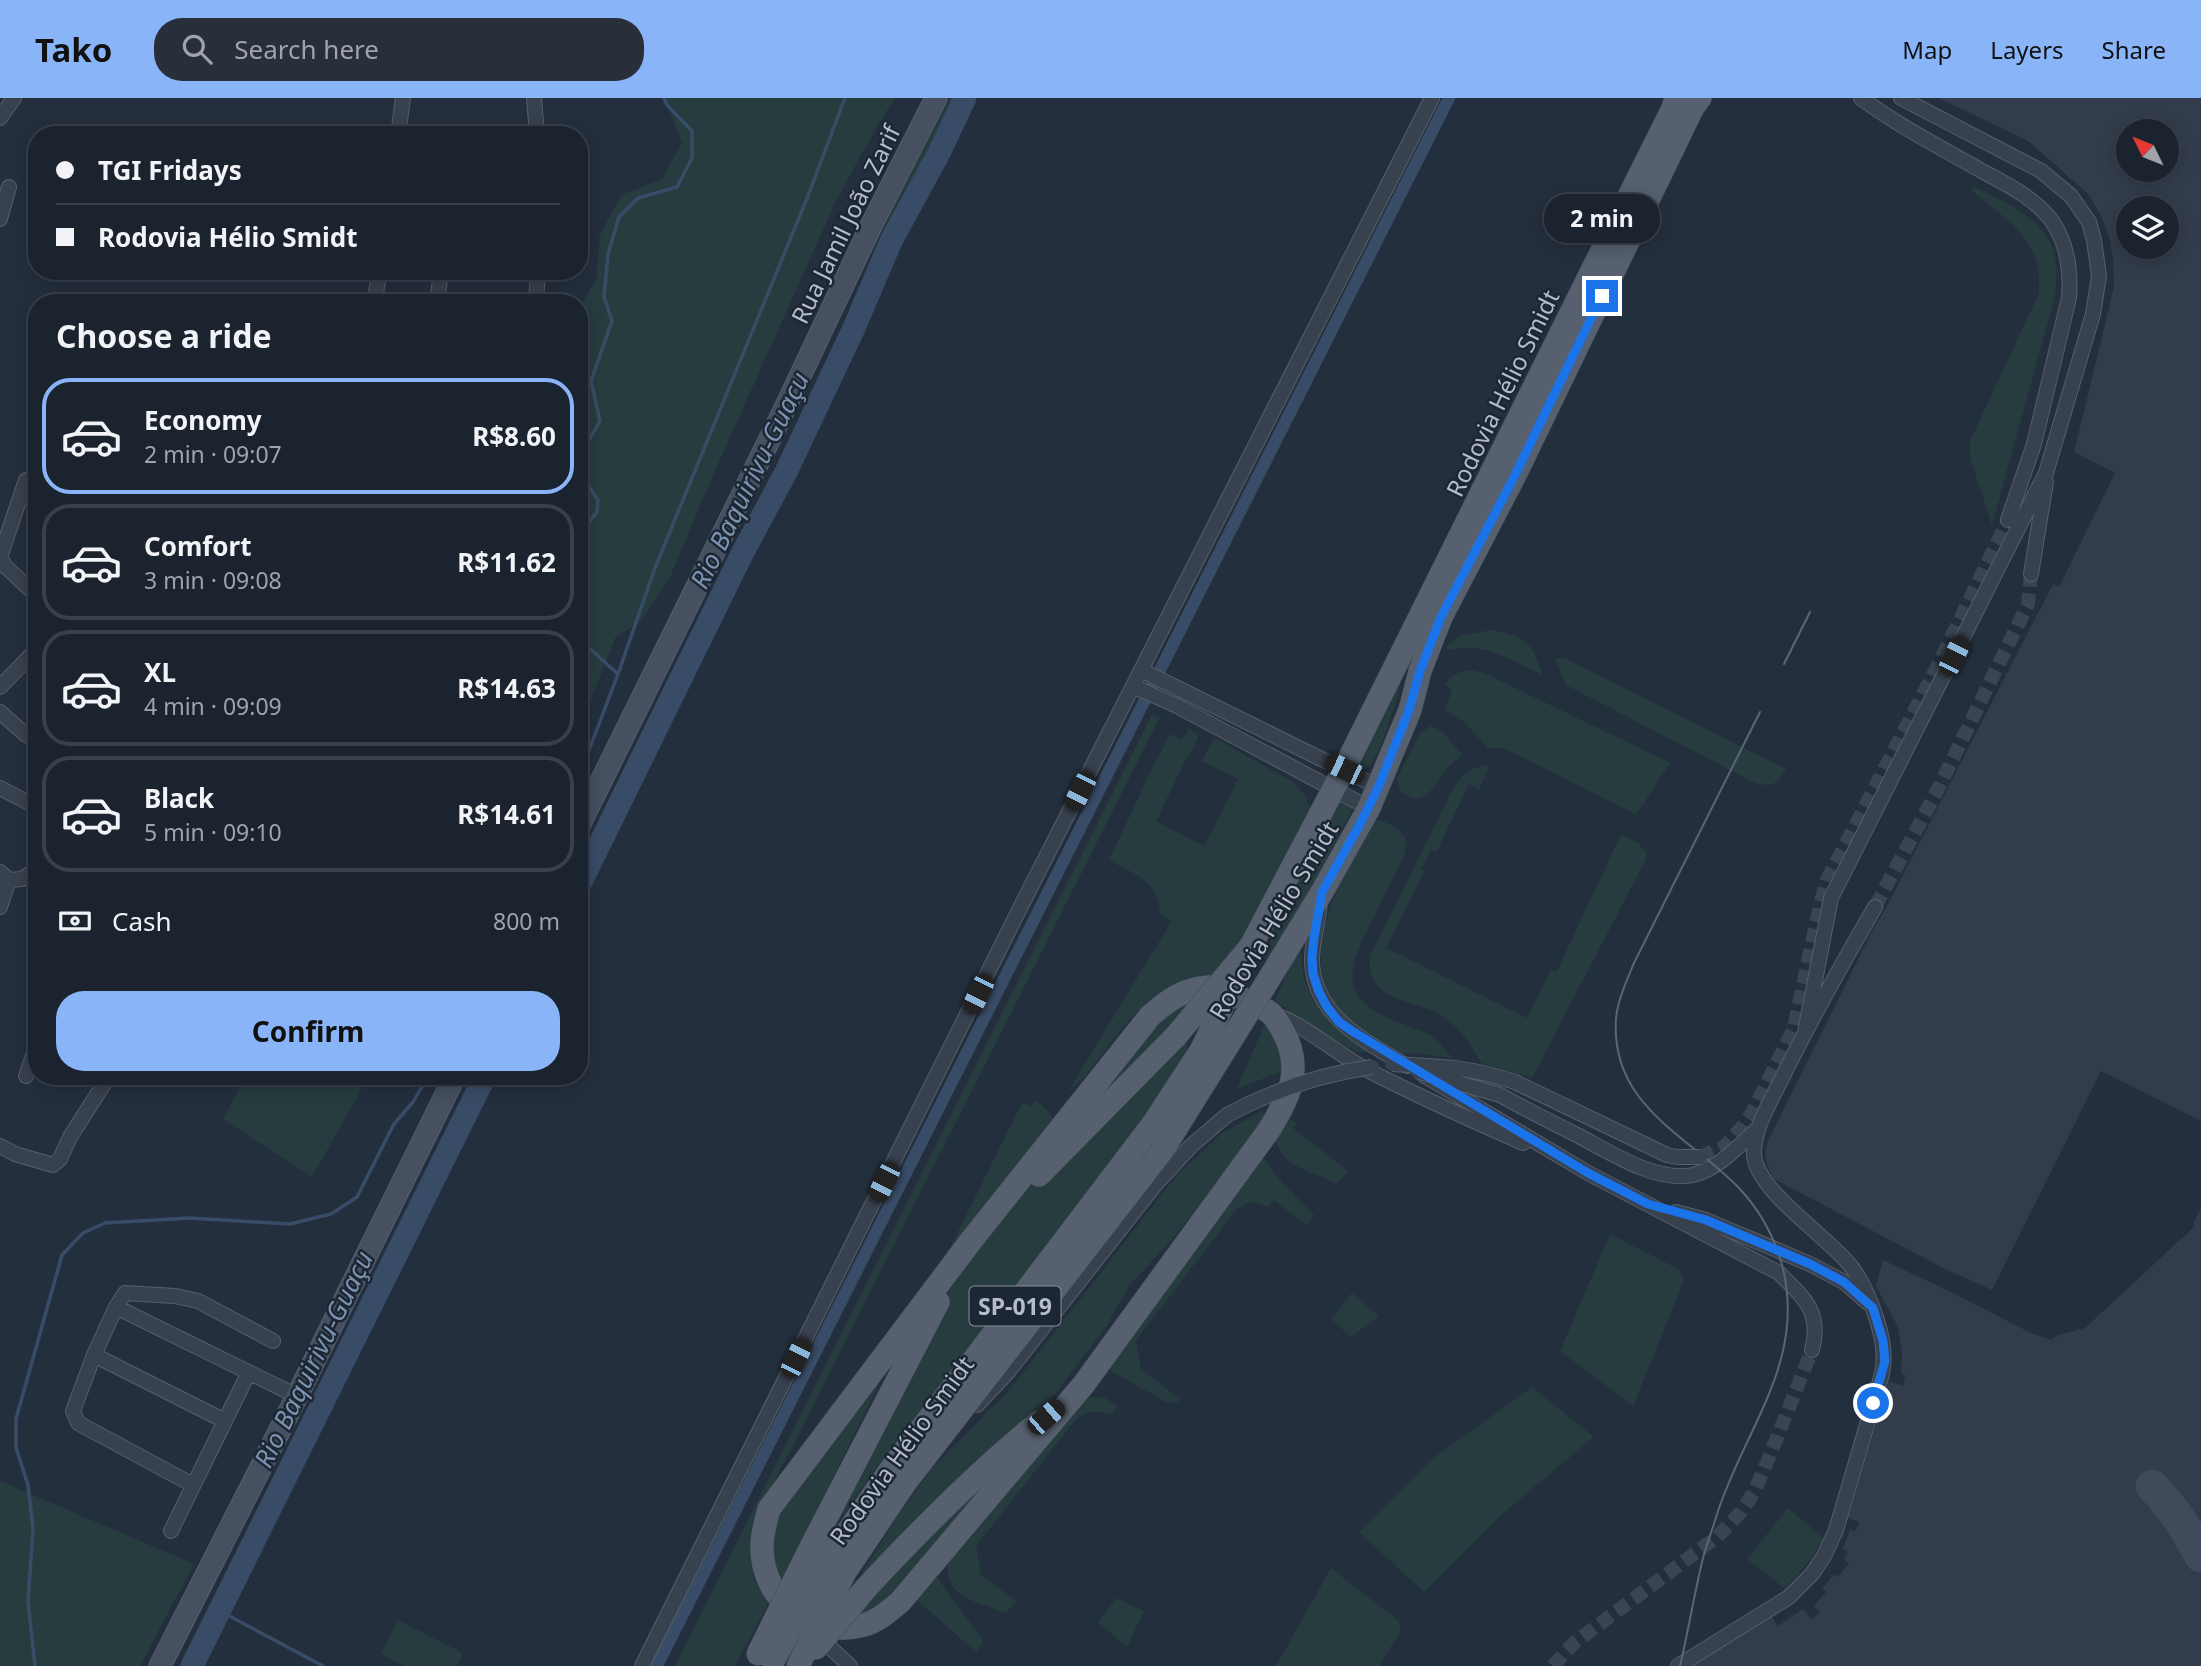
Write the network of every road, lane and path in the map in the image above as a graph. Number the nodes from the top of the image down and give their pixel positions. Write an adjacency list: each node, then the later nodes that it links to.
1 (14, 98): 10 (street)
2 (403, 98): 11 (street)
3 (534, 98): 12 (street)
4 (936, 98): 30 (main road, Rua Jamil João Zarif)
5 (1432, 98): 21 (street)
6 (1676, 98): 26 (main road, Rodovia Hélio Smidt / SP-019)
7 (1700, 98): 28 (main road, Rodovia Hélio Smidt / SP-019)
8 (1861, 98): 17 (street)
9 (1901, 98): 15 (street)
10 (0, 118)
11 (399, 126)
12 (536, 126)
13 (9, 187): 14 (street)
14 (0, 219)
15 (2046, 473): 18 (street); 38 (street)
16 (26, 480): 19 (street)
17 (2008, 520)
18 (2031, 574)
19 (28, 588)
20 (28, 658): 22 (street)
21 (1147, 672): 23 (street); 26 (street)
22 (0, 687)
23 (1139, 688): 26 (street); 67 (street)
24 (0, 712): 25 (street)
25 (28, 736)
26 (1339, 779): 28 (street); 28 (street); 36 (main road, Rodovia Hélio Smidt / SP-019)
27 (0, 788): 29 (street)
28 (1373, 798): 33 (main road, Rodovia Hélio Smidt / SP-019)
29 (28, 802)
30 (588, 808)
31 (28, 875): 32 (street)
32 (3, 878): 34 (street)
33 (1322, 892): 39 (main road, Rodovia Hélio Smidt / SP-019, bridge); 48 (street)
34 (0, 907)
35 (1875, 907): 38 (street)
36 (1251, 946): 39 (main road, Rodovia Hélio Smidt / SP-019, bridge); 50 (main road, bridge)
37 (1272, 1013): 48 (street); 50 (main road); 57 (main road)
38 (1805, 1032): 45 (street)
39 (1211, 1054): 60 (main road, Rodovia Hélio Smidt / SP-019); 63 (main road, Rodovia Hélio Smidt / SP-019)
40 (1392, 1064): 45 (street, bridge); 47 (street, bridge); 60 (street, bridge)
41 (28, 1070): 42 (street)
42 (26, 1076)
43 (103, 1085): 46 (street)
44 (452, 1085): 58 (main road)
45 (1758, 1128): 52 (street)
46 (0, 1146)
47 (1700, 1157)
48 (1588, 1173): 49 (street)
49 (1648, 1204): 52 (street); 54 (street)
50 (970, 1242): 63 (main road); 64 (main road)
51 (116, 1307): 53 (street); 55 (street); 56 (street)
52 (1873, 1308): 70 (street)
53 (273, 1341)
54 (1812, 1350)
55 (94, 1355): 59 (street); 61 (street)
56 (249, 1372): 58 (street); 59 (street)
57 (1084, 1384): 64 (main road); 68 (main road, bridge)
58 (297, 1396): 66 (main road)
59 (225, 1420): 61 (street)
60 (933, 1446): 63 (main road, Rodovia Hélio Smidt / SP-019)
61 (193, 1485): 62 (street)
62 (171, 1531)
63 (827, 1562): 65 (main road, Rodovia Hélio Smidt / SP-019, bridge); 68 (main road, Rodovia Hélio Smidt / SP-019, bridge)
64 (800, 1618): 69 (street)
65 (763, 1662)
66 (160, 1666)
67 (642, 1666)
68 (799, 1666)
69 (850, 1666)
70 (1678, 1666)

